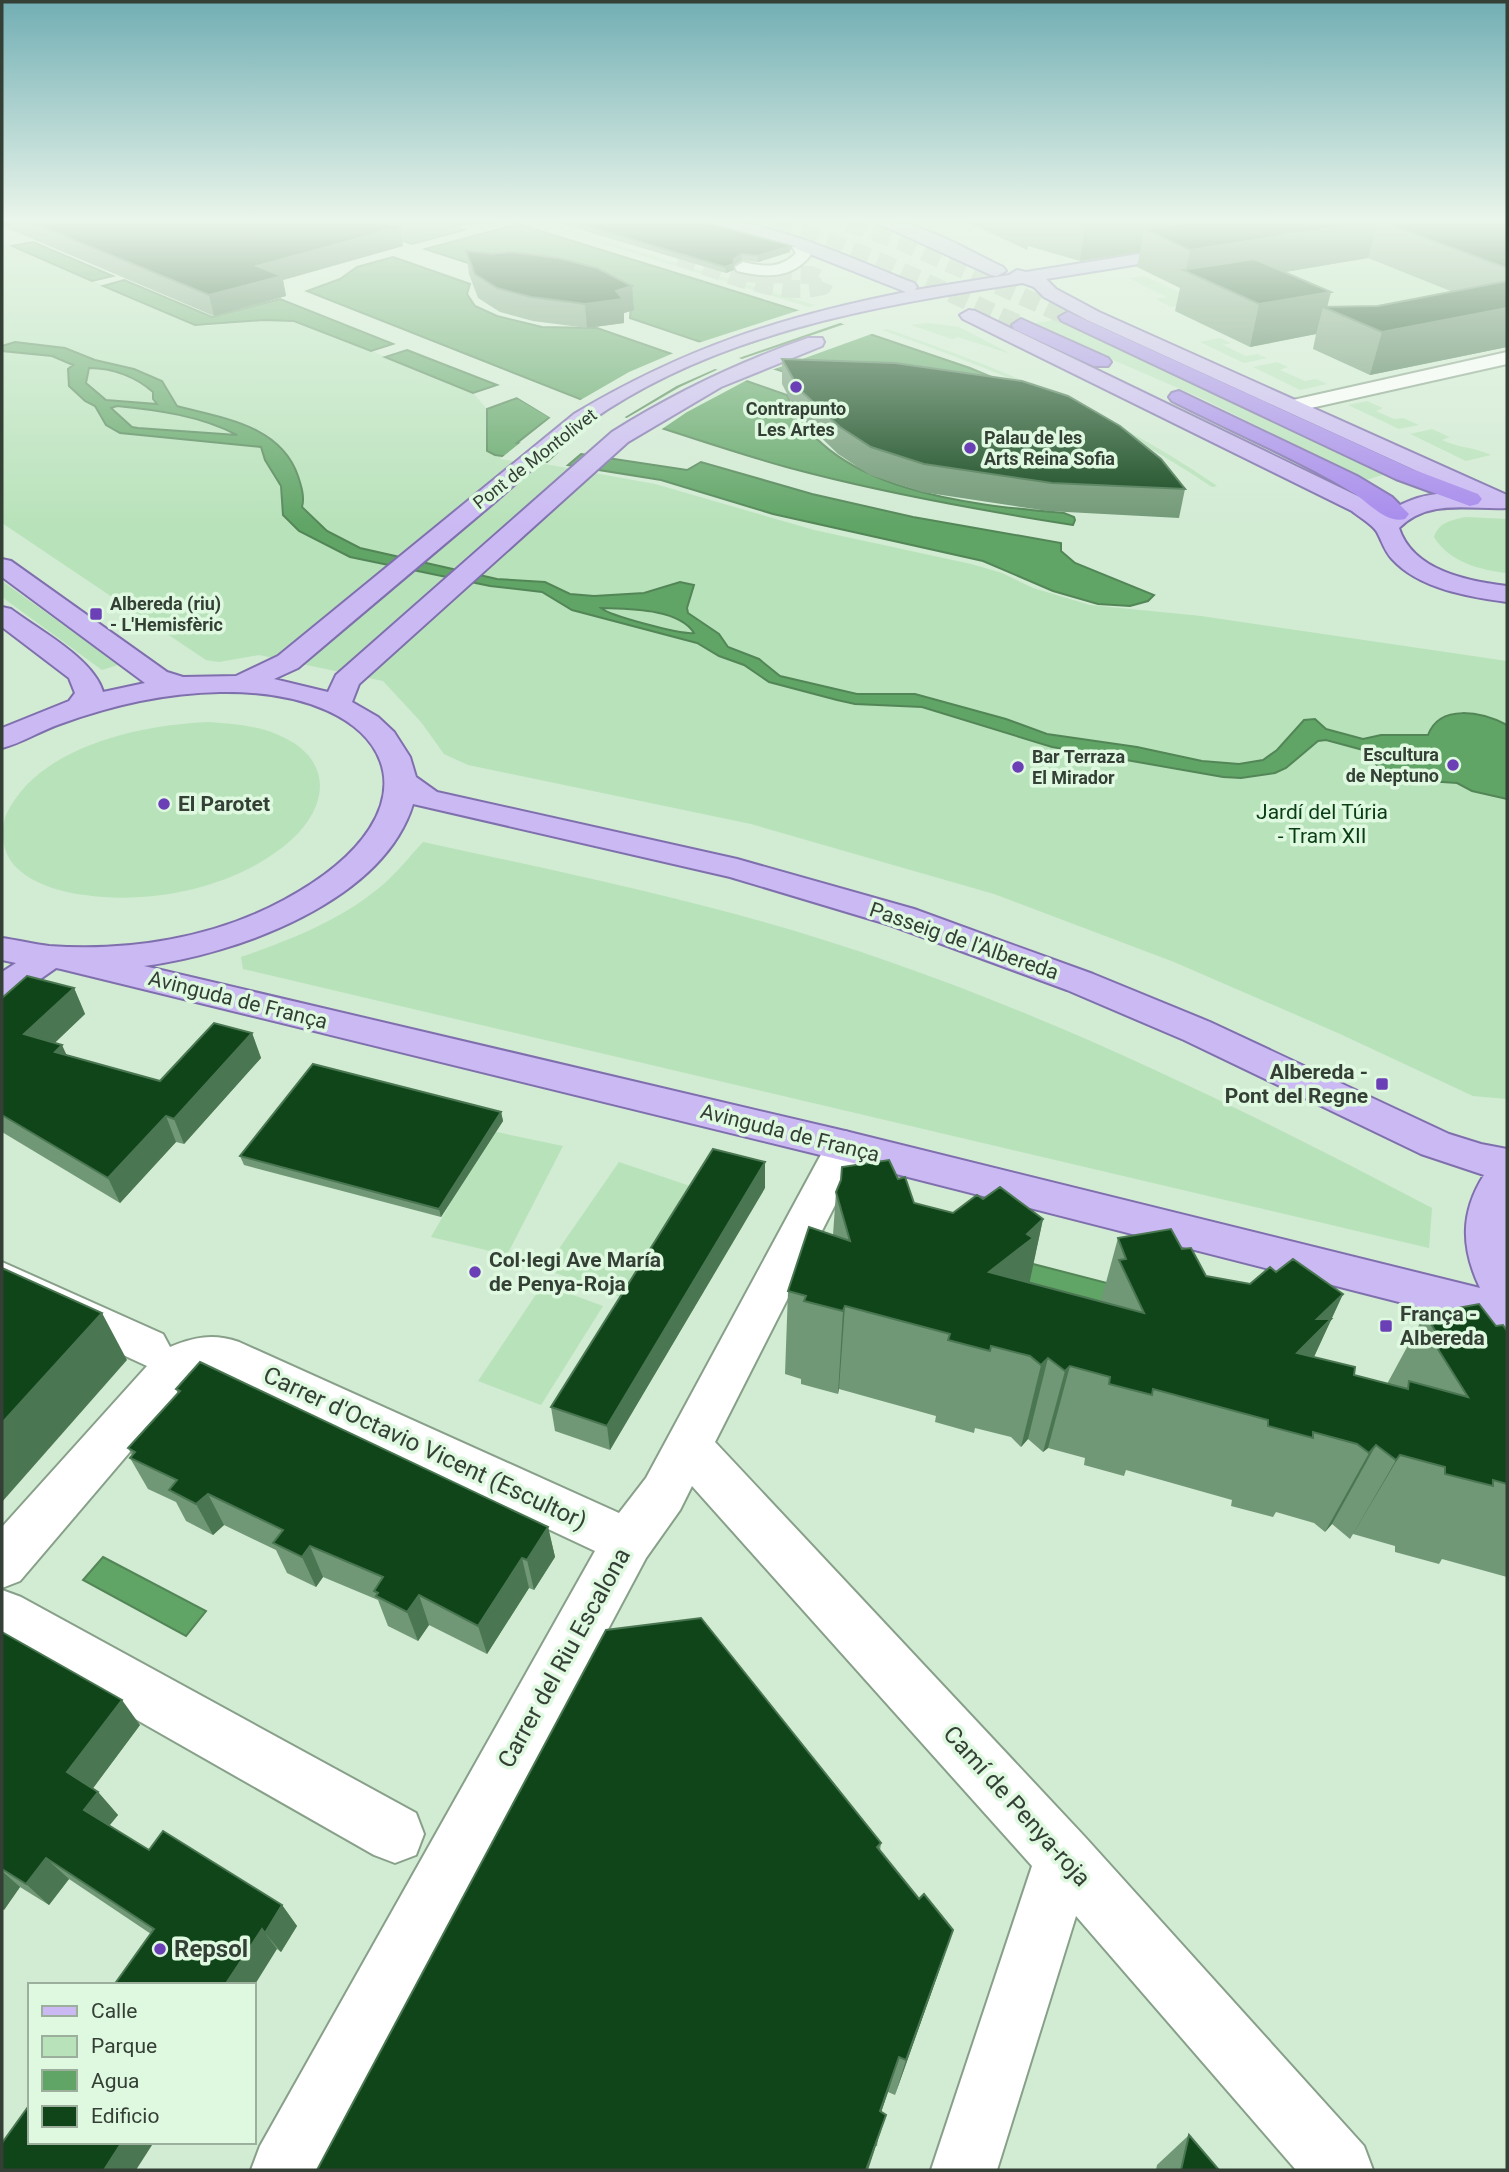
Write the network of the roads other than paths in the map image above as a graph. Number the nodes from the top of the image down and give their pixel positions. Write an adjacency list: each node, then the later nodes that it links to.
1 (793, 323): 15 (main road, Pont de Montolivet)
2 (873, 323): 17 (main road, Pont de Montolivet)
3 (972, 323): 11 (main road)
4 (1071, 323): 11 (highway)
5 (1082, 323): 9 (highway)
6 (1111, 323): 8 (main road)
7 (1507, 358): 8 (street)
8 (1293, 406): 10 (main road)
9 (1471, 499): 10 (main road); 11 (main road)
10 (1506, 502)
11 (1392, 520): 13 (main road)
12 (2, 566): 16 (main road)
13 (1507, 594)
14 (2, 615): 18 (main road)
15 (241, 684): 16 (main road); 17 (main road)
16 (182, 686): 18 (main road)
17 (337, 705): 20 (main road)
18 (80, 706): 19 (main road)
19 (2, 739)
20 (401, 781): 22 (main road); 25 (main road, Passeig de l'Albereda)
21 (2, 949): 22 (main road)
22 (58, 958): 23 (main road); 24 (main road, Avinguda de França)
23 (2, 989)
24 (845, 1146): 29 (main road, Avinguda de França); 31 (street, Carrer del Riu Escalona)
25 (1507, 1164)
26 (1507, 1173): 28 (main road)
27 (2, 1279): 30 (street)
28 (1507, 1297)
29 (1507, 1318)
30 (147, 1347)
31 (688, 1447): 32 (street, Carrer del Riu Escalona); 36 (street, Camí de Penya-roja)
32 (628, 1541): 33 (street, Carrer d'Octavio Vicent (Escultor)); 37 (street, Carrer del Riu Escalona)
33 (2, 1564)
34 (2, 1615): 35 (street)
35 (395, 1834)
36 (1064, 1858): 38 (street); 39 (street, Camí de Penya-roja)
37 (284, 2170)
38 (964, 2170)
39 (1340, 2170)

